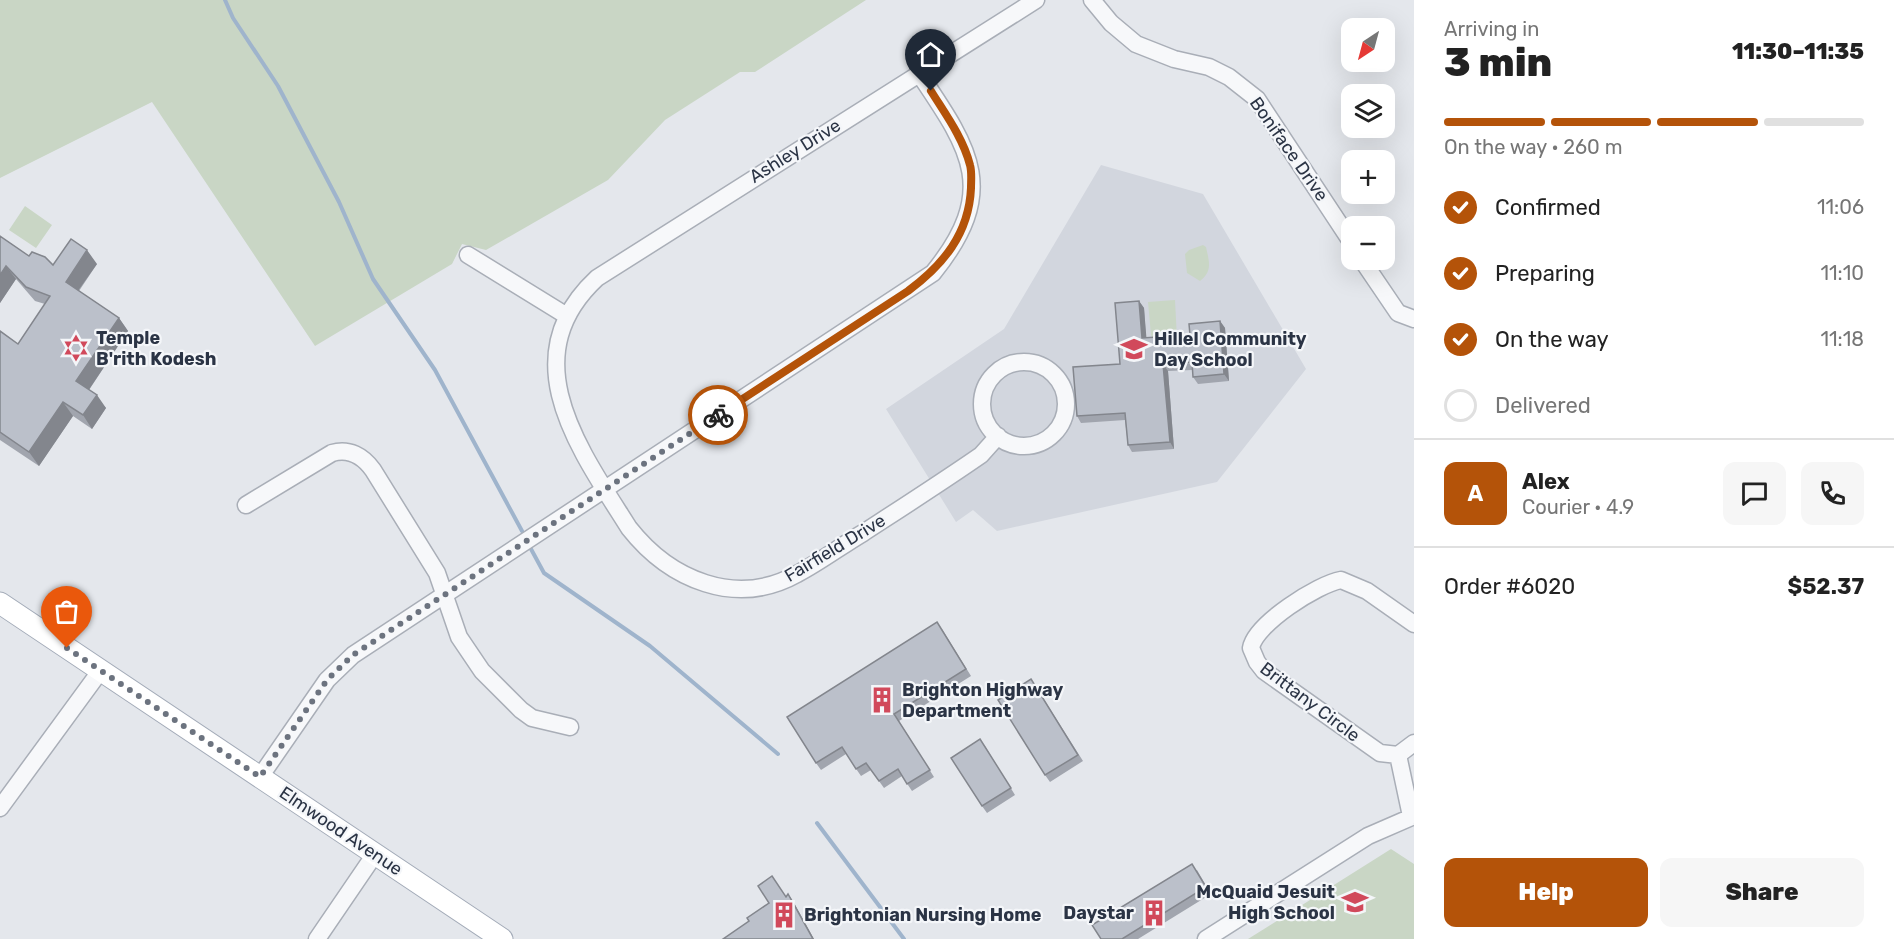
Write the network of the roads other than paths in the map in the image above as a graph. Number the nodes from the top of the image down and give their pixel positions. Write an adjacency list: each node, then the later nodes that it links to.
1 (1035, 0): 3 (street, Ashley Drive)
2 (1092, 0): 4 (street, Boniface Drive)
3 (918, 72): 7 (street, Ashley Drive); 10 (street)
4 (1341, 226)
5 (468, 255): 7 (street)
6 (1369, 270): 8 (street)
7 (567, 316): 10 (street, Ashley Drive)
8 (1414, 319)
9 (998, 436): 9 (street); 10 (street, Fairfield Drive)
10 (604, 489): 12 (street)
11 (246, 505): 12 (street)
12 (445, 596): 16 (street); 19 (street)
13 (0, 603): 15 (main road, Elmwood Avenue)
14 (1414, 624): 18 (street, Brittany Circle)
15 (101, 670): 19 (main road, Elmwood Avenue); 20 (street)
16 (570, 727)
17 (1414, 744): 18 (street)
18 (1398, 755): 21 (street)
19 (260, 777): 22 (main road, Elmwood Avenue)
20 (0, 808)
21 (1412, 816): 25 (street)
22 (375, 854): 23 (street); 24 (main road, Elmwood Avenue)
23 (317, 939)
24 (502, 939)
25 (1206, 939)

